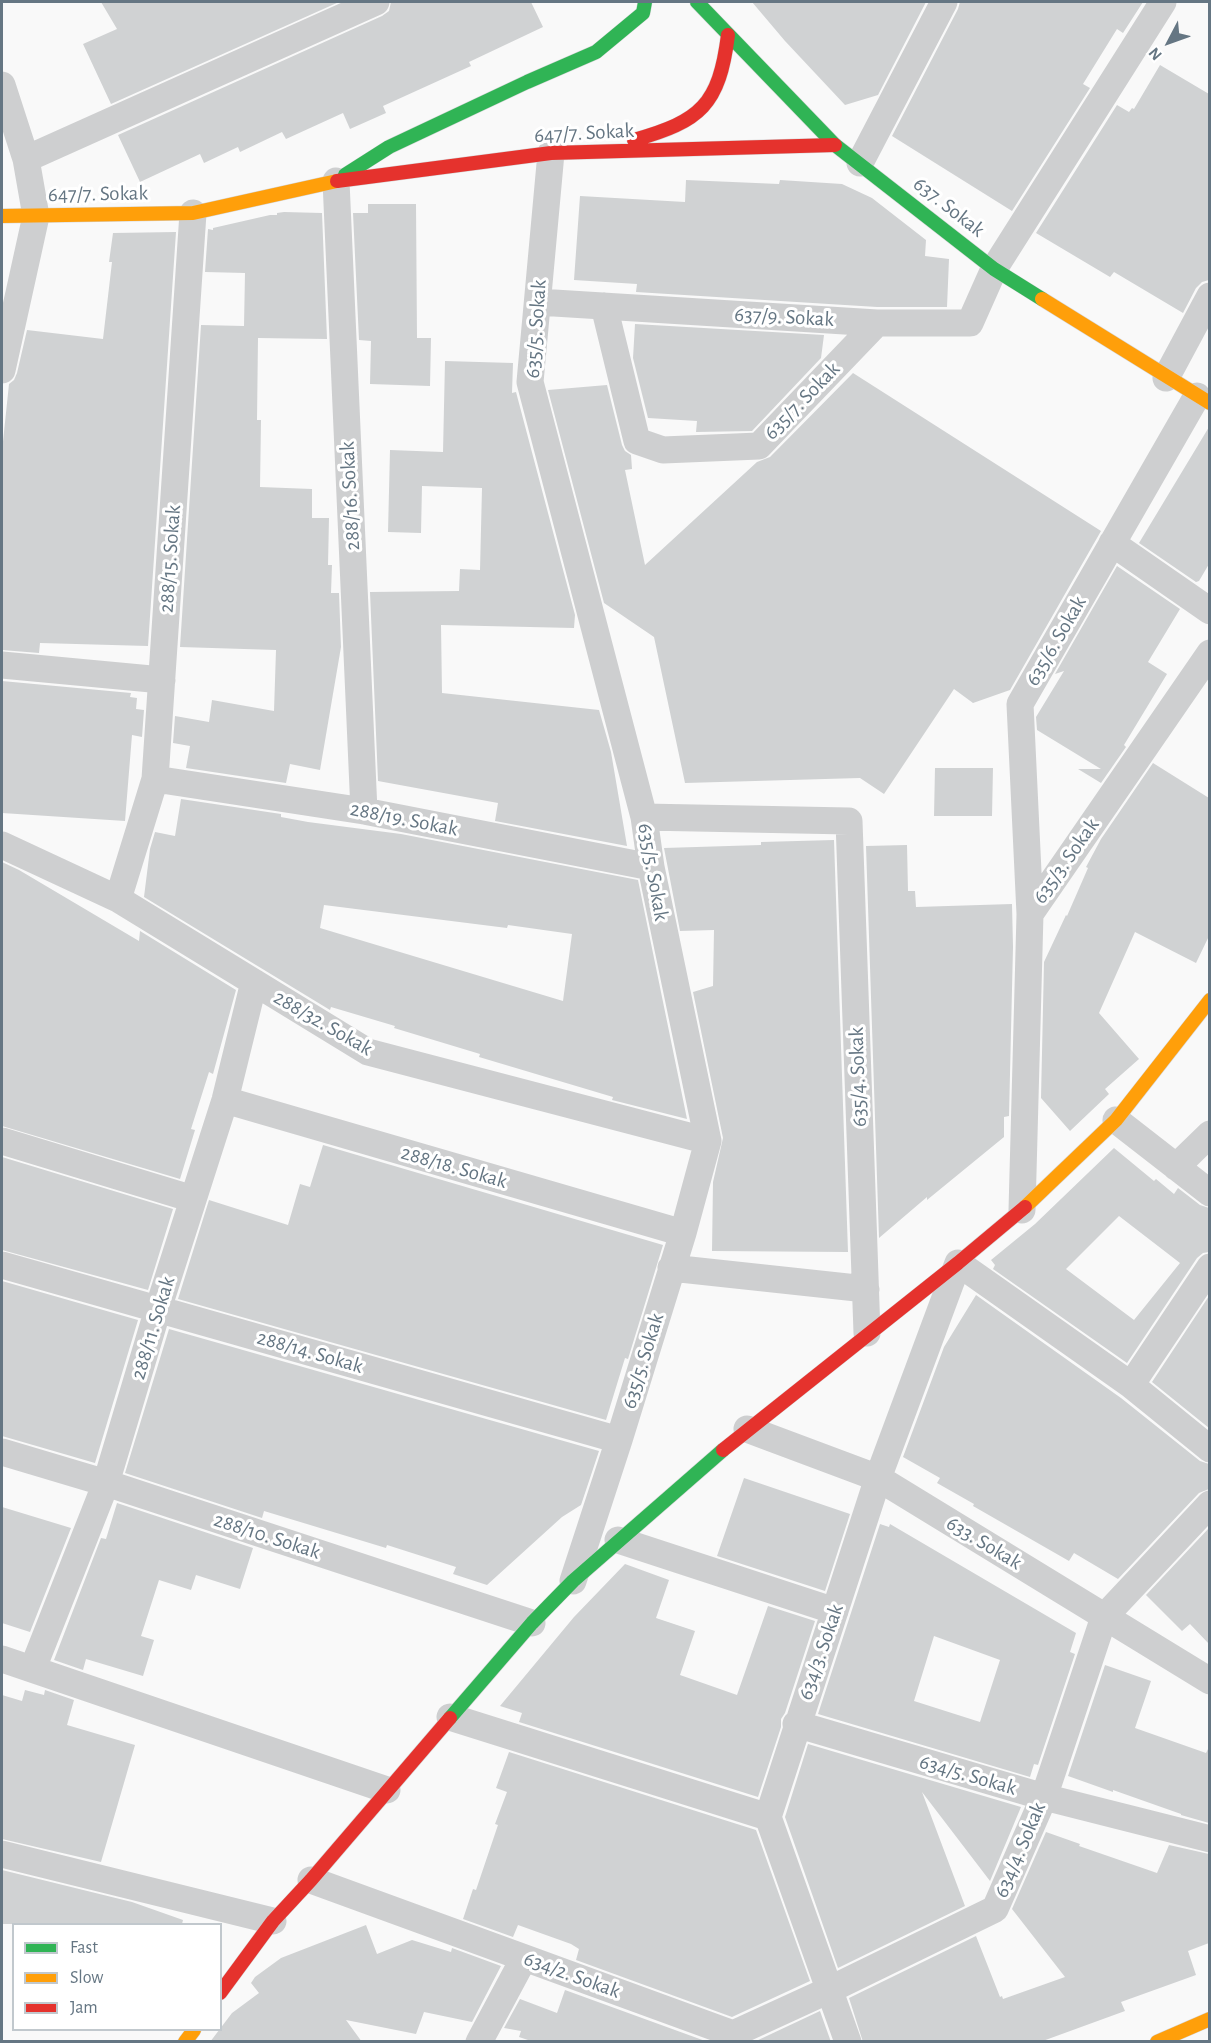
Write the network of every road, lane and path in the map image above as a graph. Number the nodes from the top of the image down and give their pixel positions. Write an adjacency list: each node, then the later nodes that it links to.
1 (376, 2): 11 (street)
2 (645, 2): 13 (street, 647/7. Sokak)
3 (697, 2): 6 (street, 637. Sokak)
4 (945, 2): 12 (street)
5 (1163, 2): 17 (street)
6 (728, 35): 8 (street, 637. Sokak); 10 (street)
7 (2, 85): 11 (street)
8 (835, 145): 10 (street, 647/7. Sokak); 12 (street, 637. Sokak)
9 (550, 153): 10 (street, 647/7. Sokak); 13 (street, 647/7. Sokak); 19 (street, 635/5. Sokak)
10 (586, 153)
11 (26, 159): 16 (street)
12 (860, 163): 17 (street, 637. Sokak)
13 (336, 181): 14 (street, 647/7. Sokak); 31 (street, 288/16. Sokak)
14 (193, 213): 16 (street, 647/7. Sokak); 29 (street, 288/15. Sokak)
15 (2, 216): 16 (street, 647/7. Sokak)
16 (36, 216): 22 (street)
17 (994, 269): 21 (street, 637/9. Sokak); 23 (street, 637. Sokak)
18 (1209, 296): 23 (street)
19 (538, 302): 20 (street, 637/9. Sokak); 32 (street, 635/5. Sokak)
20 (604, 306): 21 (street, 637/9. Sokak); 21 (street, 635/7. Sokak)
21 (877, 323)
22 (2, 370)
23 (1166, 378): 24 (street, 637. Sokak)
24 (1203, 400): 25 (street, 635/6. Sokak)
25 (1112, 543): 26 (street); 36 (street, 635/6. Sokak)
26 (1209, 611)
27 (1209, 653): 36 (street, 635/3. Sokak)
28 (2, 664): 29 (street)
29 (162, 680): 30 (street, 288/15. Sokak)
30 (155, 779): 31 (street, 288/19. Sokak); 35 (street, 288/15. Sokak)
31 (364, 811): 34 (street, 288/19. Sokak)
32 (644, 817): 34 (street, 635/5. Sokak); 53 (street, 635/4. Sokak)
33 (2, 845): 35 (street, 288/32. Sokak)
34 (651, 867): 43 (street, 635/5. Sokak)
35 (118, 899): 37 (street, 288/32. Sokak)
36 (1030, 914): 47 (street, 635/3. Sokak)
37 (254, 982): 39 (street, 288/11. Sokak); 43 (street, 288/32. Sokak)
38 (1209, 1000): 40 (street)
39 (225, 1100): 46 (street, 288/11. Sokak); 48 (street, 288/18. Sokak)
40 (1116, 1120): 44 (street); 47 (street)
41 (1209, 1134): 44 (street)
42 (2, 1141): 46 (street)
43 (708, 1141): 48 (street, 635/5. Sokak)
44 (1176, 1167): 45 (street)
45 (1209, 1193)
46 (193, 1199): 54 (street, 288/11. Sokak)
47 (1022, 1210): 49 (street)
48 (682, 1233): 51 (street, 635/5. Sokak)
49 (958, 1263): 55 (street); 56 (street); 61 (street, 634/3. Sokak)
50 (2, 1265): 54 (street, 288/14. Sokak)
51 (672, 1268): 53 (street); 58 (street, 635/5. Sokak)
52 (1209, 1268): 56 (street)
53 (866, 1289): 55 (street, 635/4. Sokak)
54 (158, 1308): 58 (street, 288/14. Sokak); 62 (street, 288/11. Sokak)
55 (867, 1333): 57 (street)
56 (1131, 1385): 59 (street)
57 (747, 1429): 61 (street, 633. Sokak); 64 (street)
58 (619, 1440): 65 (street, 635/5. Sokak)
59 (1209, 1449)
60 (2, 1452): 62 (street, 288/10. Sokak)
61 (878, 1478): 66 (street, 634/3. Sokak); 67 (street, 633. Sokak)
62 (106, 1484): 68 (street, 288/10. Sokak); 70 (street, 288/11. Sokak)
63 (1209, 1504): 67 (street)
64 (618, 1540): 65 (street); 66 (street)
65 (573, 1581): 68 (street)
66 (835, 1611): 73 (street, 634/3. Sokak)
67 (1104, 1617): 71 (street, 633. Sokak); 75 (street, 634/4. Sokak)
68 (532, 1623): 72 (street)
69 (2, 1659): 70 (street)
70 (33, 1668): 74 (street)
71 (1209, 1681)
72 (450, 1717): 74 (street); 76 (street)
73 (796, 1724): 75 (street, 634/5. Sokak); 76 (street, 634/3. Sokak)
74 (387, 1790): 79 (street)
75 (1044, 1797): 77 (street, 634/5. Sokak); 83 (street, 634/4. Sokak)
76 (768, 1817): 83 (street)
77 (1209, 1839)
78 (2, 1854): 80 (street)
79 (311, 1880): 80 (street); 81 (street, 634/2. Sokak)
80 (273, 1921): 82 (street)
81 (524, 1958): 83 (street, 634/2. Sokak); 85 (street)
82 (222, 1990)
83 (829, 1990): 86 (street)
84 (1209, 2019): 87 (street)
85 (479, 2042)
86 (848, 2042)
87 (1157, 2042)

